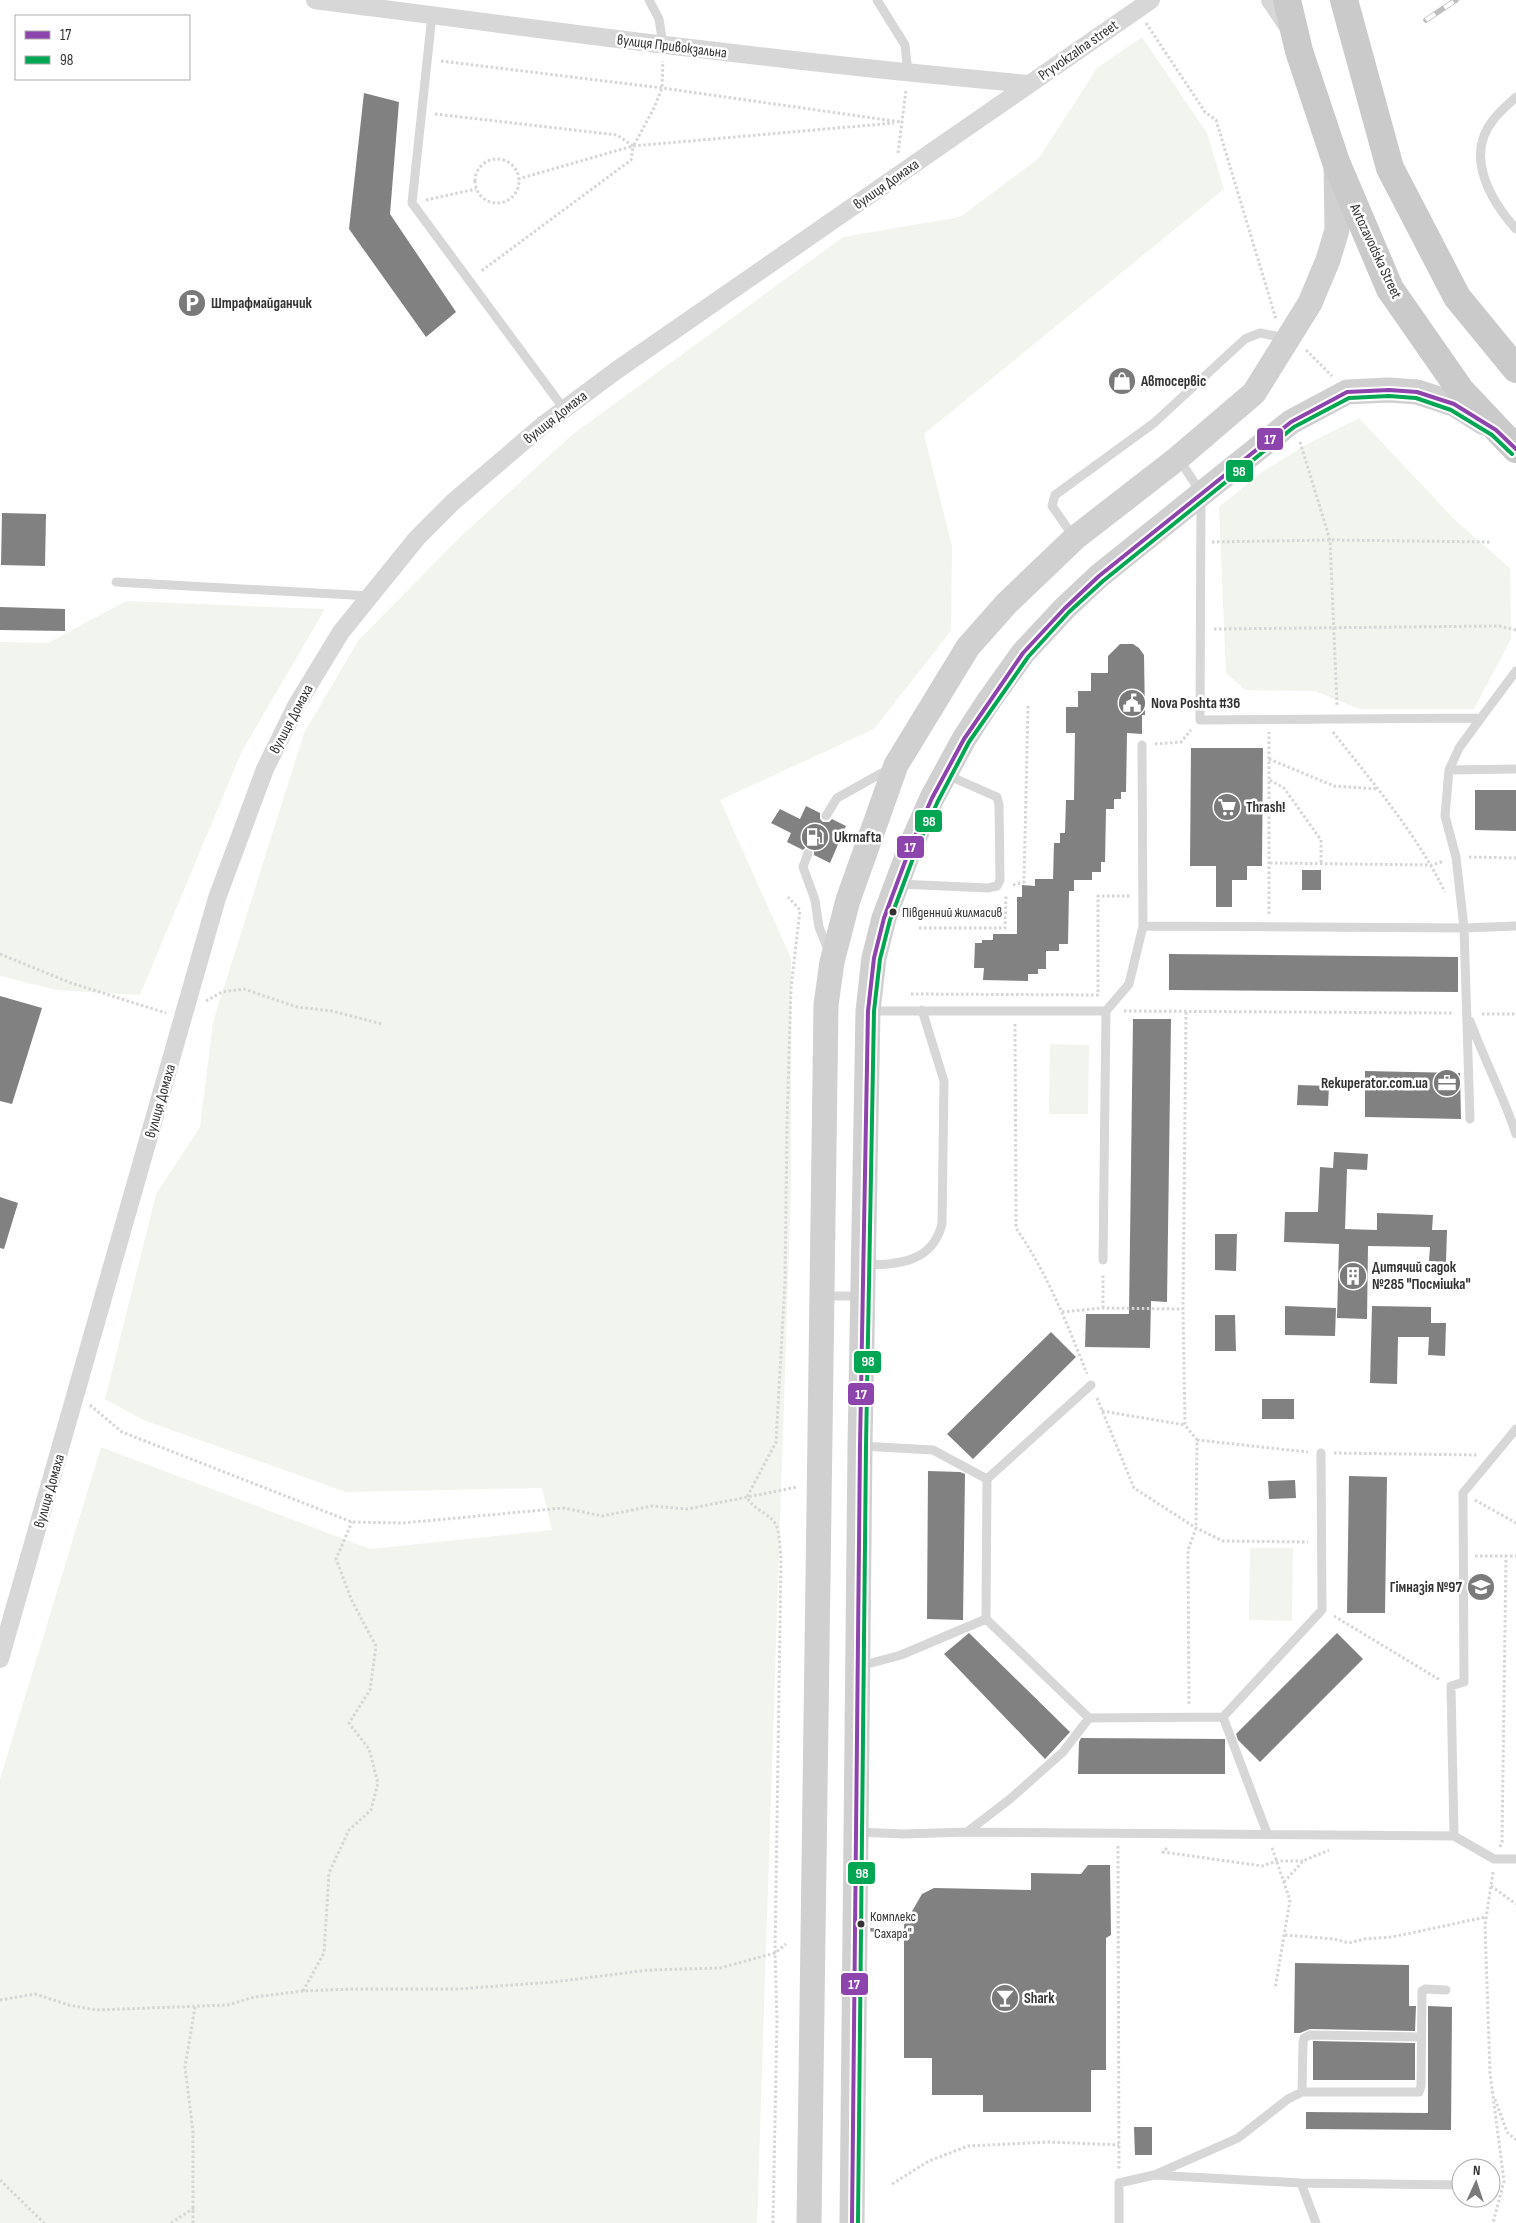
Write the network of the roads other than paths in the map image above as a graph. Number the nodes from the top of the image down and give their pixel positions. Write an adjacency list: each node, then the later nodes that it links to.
1 (315, 0): 8 (street, вулиця Привокзальна)
2 (649, 0): 9 (lane)
3 (877, 0): 11 (lane)
4 (1151, 0): 12 (street, Pryvokzalna street)
5 (1270, 0): 10 (street)
6 (1287, 0): 10 (main road, Avtozavodska Street)
7 (1344, 0): 17 (main road)
8 (432, 15): 9 (street, вулиця Привокзальна); 18 (lane)
9 (663, 46): 11 (street, вулиця Привокзальна)
10 (1298, 51): 14 (main road, Avtozavodska Street)
11 (908, 73): 12 (street, вулиця Привокзальна)
12 (1030, 84): 18 (street, вулиця Домаха)
13 (1516, 97): 15 (lane)
14 (1336, 162): 16 (street); 19 (main road, Avtozavodska Street)
15 (1516, 229)
16 (1289, 336): 21 (street); 23 (lane)
17 (1516, 369)
18 (564, 409): 25 (street, вулиця Домаха)
19 (1496, 430): 20 (main road, Avtozavodska Street); 22 (street)
20 (1516, 449)
21 (1178, 458): 22 (lane); 23 (street)
22 (1201, 493): 27 (lane); 32 (street)
23 (1075, 538): 29 (street)
24 (116, 582): 25 (lane)
25 (370, 596): 56 (street, вулиця Домаха)
26 (1516, 671): 27 (lane)
27 (1481, 718): 31 (lane)
28 (1142, 744): 36 (lane)
29 (896, 765): 33 (lane); 39 (street)
30 (1516, 769): 31 (lane)
31 (1449, 770): 38 (lane)
32 (945, 775): 35 (street); 35 (lane)
33 (826, 816)
34 (808, 853): 39 (lane)
35 (897, 884): 41 (street)
36 (1143, 926): 38 (lane); 42 (lane)
37 (1516, 926): 38 (lane)
38 (1464, 928): 43 (lane)
39 (832, 962): 48 (street)
40 (922, 1010): 41 (lane); 42 (lane); 47 (lane)
41 (868, 1011): 47 (street)
42 (1106, 1011): 46 (lane)
43 (1467, 1014): 44 (lane); 45 (lane)
44 (1470, 1119)
45 (1516, 1134)
46 (1104, 1260)
47 (865, 1265): 49 (street)
48 (823, 1296): 49 (lane); 71 (street)
49 (863, 1296): 52 (street)
50 (1091, 1385): 54 (lane)
51 (1516, 1428): 63 (lane)
52 (860, 1446): 54 (lane); 57 (street)
53 (1321, 1453): 58 (lane)
54 (987, 1480): 55 (lane)
55 (986, 1619): 57 (lane); 59 (lane)
56 (0, 1658)
57 (858, 1666): 60 (street)
58 (1223, 1717): 59 (lane); 62 (lane)
59 (1090, 1718): 61 (lane)
60 (856, 1832): 61 (lane); 72 (street)
61 (967, 1832): 62 (lane)
62 (1267, 1833): 63 (lane)
63 (1454, 1836): 64 (lane)
64 (1516, 1859)
65 (1446, 1990): 66 (lane)
66 (1421, 2037): 67 (lane); 67 (lane)
67 (1302, 2092): 68 (lane)
68 (1154, 2175): 69 (lane); 73 (lane)
69 (1301, 2182): 70 (lane); 74 (lane)
70 (1451, 2185)
71 (809, 2223)
72 (852, 2223)
73 (1119, 2223)
74 (1316, 2223)

